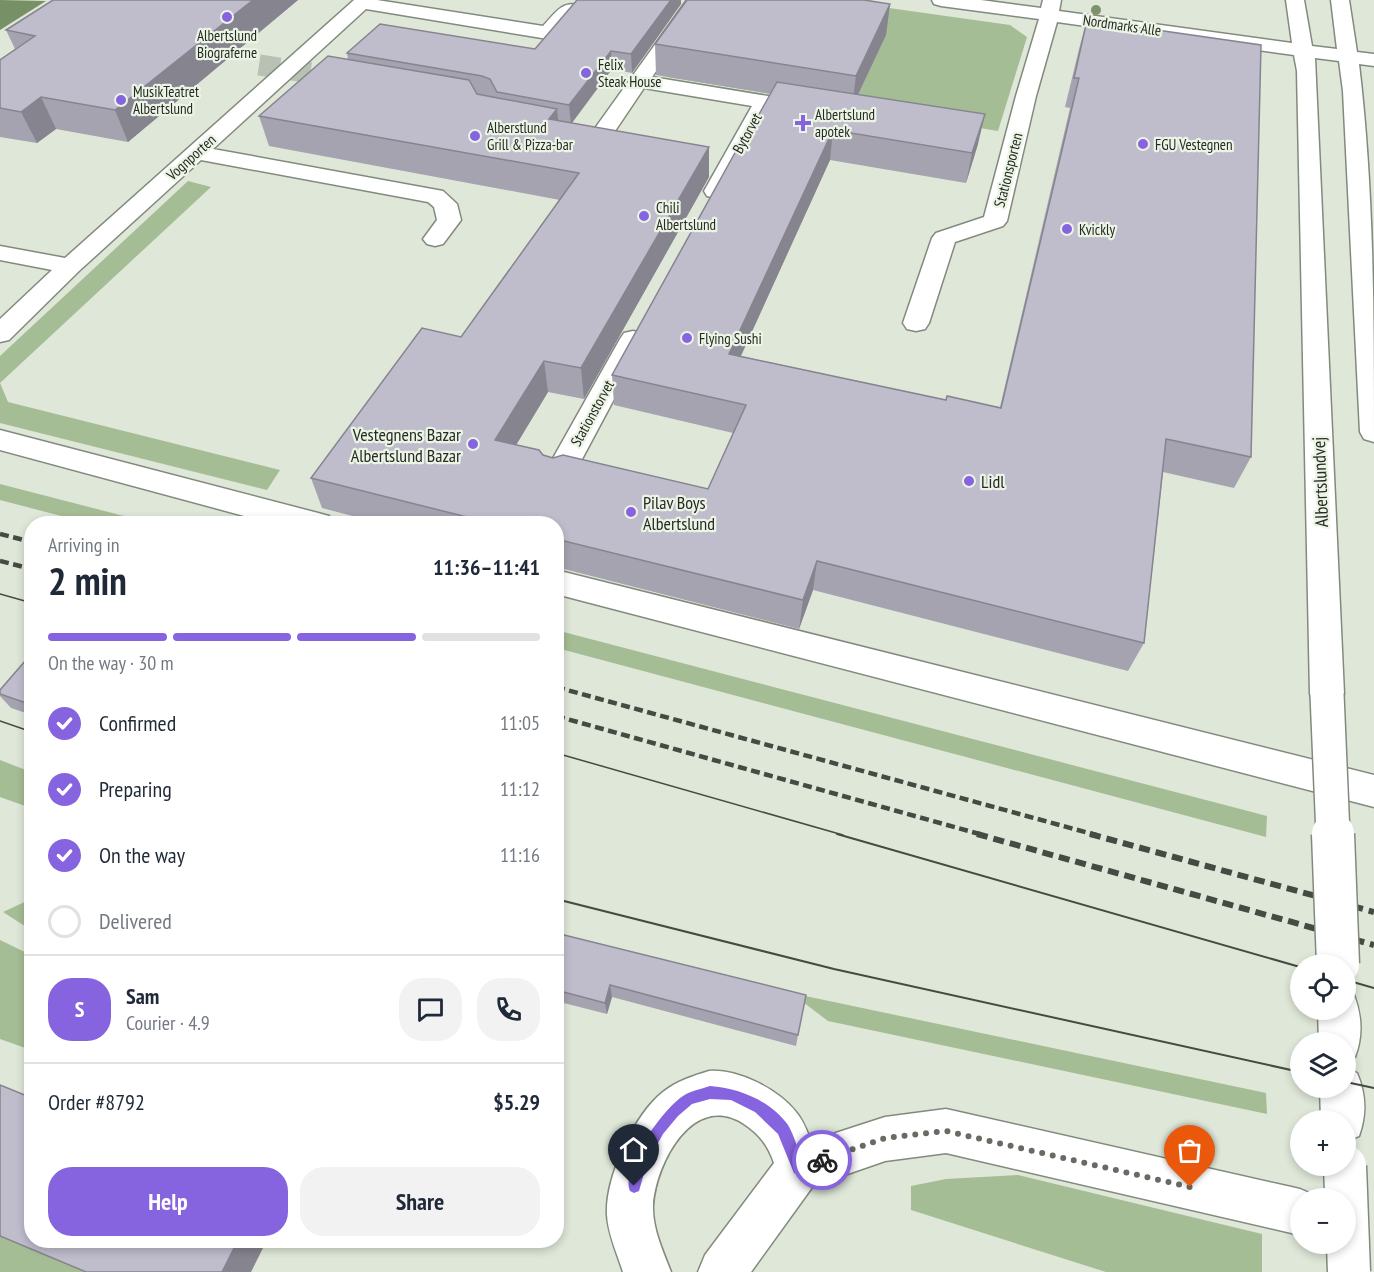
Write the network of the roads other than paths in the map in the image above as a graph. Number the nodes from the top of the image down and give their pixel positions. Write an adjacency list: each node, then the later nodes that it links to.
1 (696, 0): 13 (street)
2 (941, 0): 6 (street, Nordmarks Alle)
3 (1295, 0): 10 (street, Albertslundvej)
4 (1340, 0): 11 (street)
5 (363, 2): 7 (street); 17 (street, Vognporten)
6 (1050, 8): 10 (street, Nordmarks Alle); 23 (street, Stationsporten)
7 (570, 9)
8 (1278, 25): 10 (street)
9 (1364, 37): 11 (street)
10 (1301, 39): 11 (street); 31 (street, Albertslundvej, bridge)
11 (1346, 45): 12 (street); 25 (street)
12 (1374, 60)
13 (639, 81): 14 (street, Bytorvet); 16 (street)
14 (765, 101): 15 (street); 18 (street, Bytorvet)
15 (812, 109)
16 (654, 147)
17 (196, 152): 19 (street); 21 (street, Vognporten)
18 (705, 210)
19 (435, 239)
20 (0, 253): 21 (street)
21 (70, 266): 24 (street, Vognporten)
22 (642, 323): 27 (street, Stationstorvet)
23 (916, 323)
24 (0, 334)
25 (1374, 432)
26 (0, 440): 28 (street)
27 (558, 476)
28 (288, 516)
29 (564, 584): 30 (street)
30 (1374, 791)
31 (1338, 954)
32 (798, 1168): 34 (street); 37 (street); 38 (street)
33 (1345, 1176): 39 (street, bridge)
34 (1290, 1210)
35 (1356, 1224): 36 (street)
36 (1374, 1229)
37 (646, 1272)
38 (722, 1272)
39 (1349, 1272)

